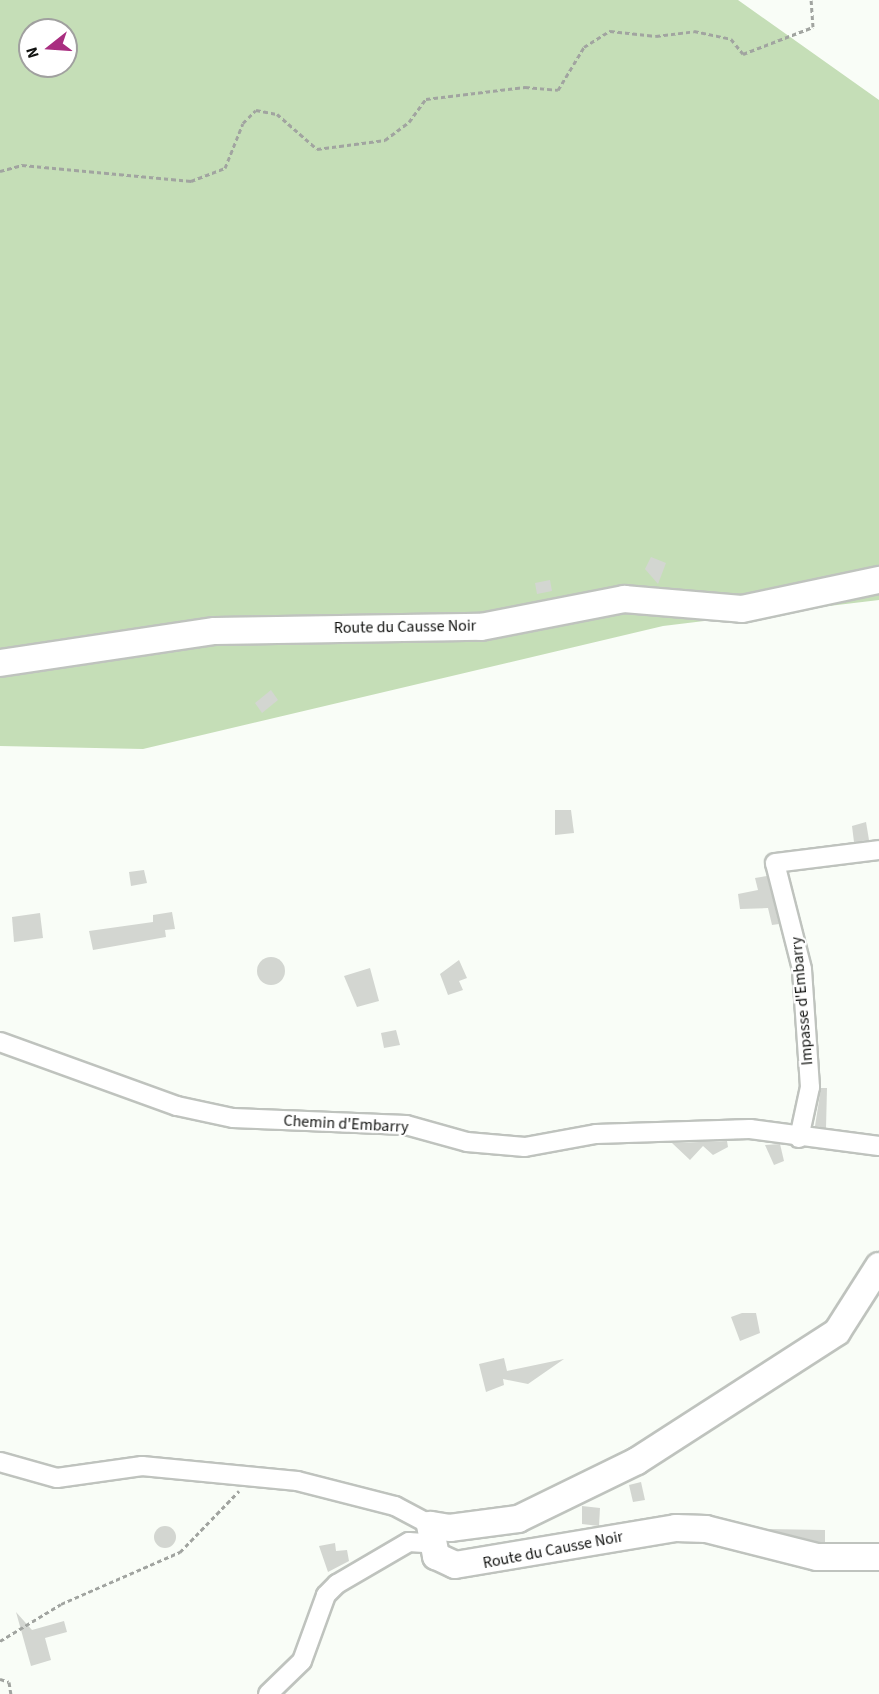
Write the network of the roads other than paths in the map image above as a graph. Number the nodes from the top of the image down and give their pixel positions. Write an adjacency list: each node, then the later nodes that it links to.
1 (879, 580): 2 (street, Route du Causse Noir)
2 (0, 663)
3 (879, 850): 5 (street, Impasse d'Embarry)
4 (0, 1042): 5 (street, Chemin d'Embarry)
5 (799, 1138): 6 (street, Chemin d'Embarry)
6 (879, 1146)
7 (879, 1266): 9 (street)
8 (0, 1461): 9 (street)
9 (432, 1535): 10 (street, Route du Causse Noir); 11 (street)
10 (879, 1557)
11 (268, 1694)

